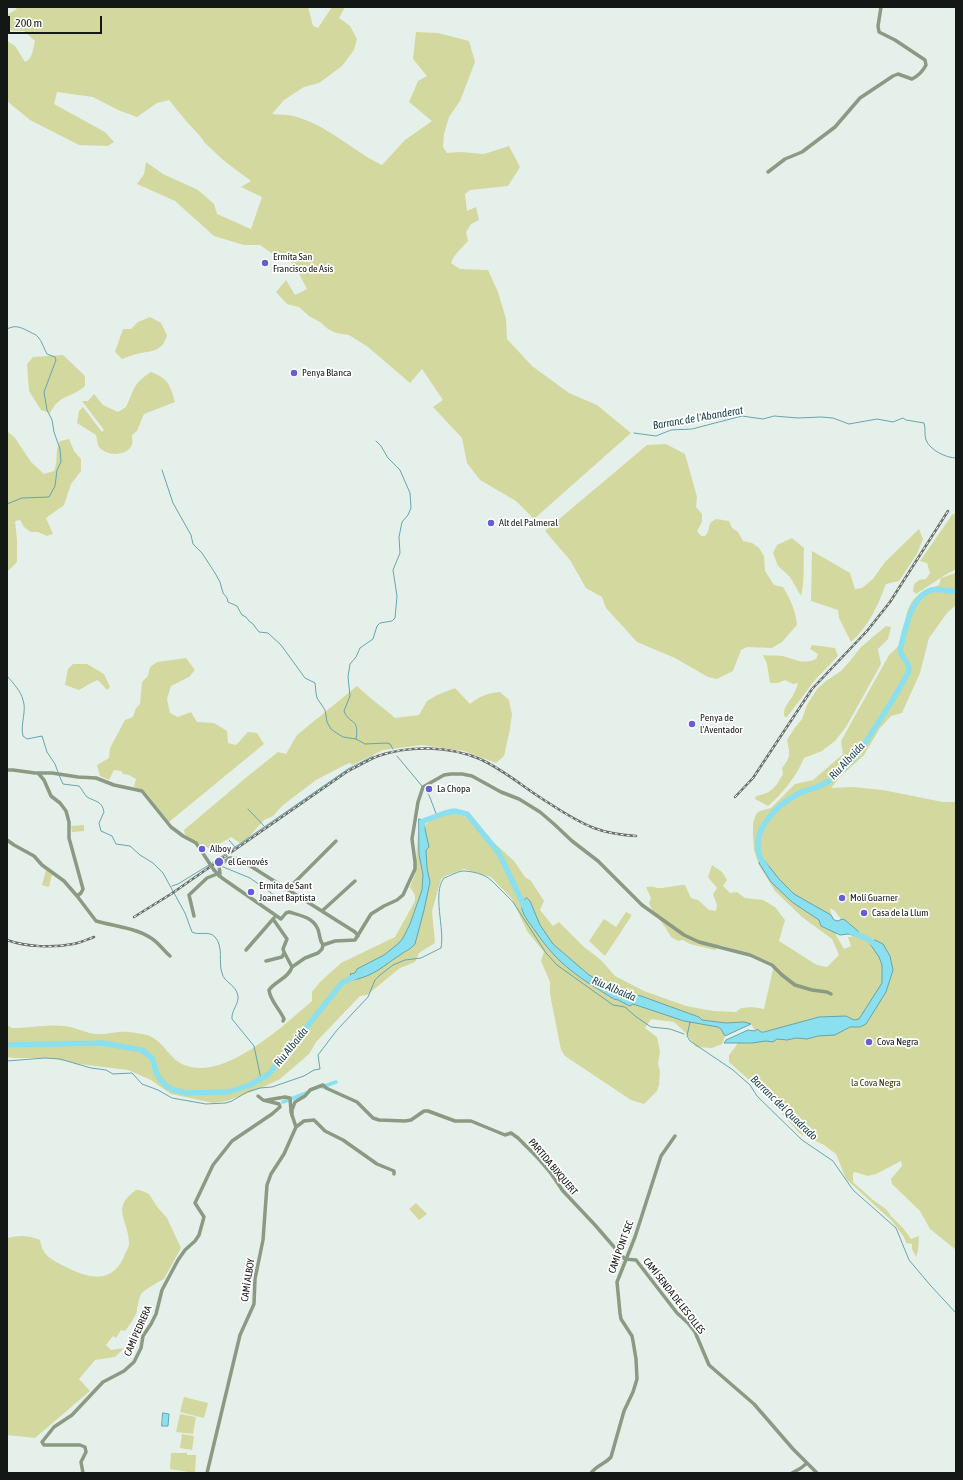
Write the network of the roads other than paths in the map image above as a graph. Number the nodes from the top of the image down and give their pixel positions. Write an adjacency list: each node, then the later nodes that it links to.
1 (881, 7): 2 (street)
2 (768, 172)
3 (7, 770): 4 (street)
4 (38, 773): 7 (street, bridge); 10 (street)
5 (7, 840): 10 (street)
6 (336, 841): 9 (street)
7 (217, 873): 9 (street); 12 (street); 13 (street)
8 (355, 881): 11 (street)
9 (288, 889): 11 (street)
10 (77, 896): 18 (street)
11 (322, 911): 14 (street)
12 (194, 916)
13 (275, 918): 15 (street); 16 (street); 17 (street)
14 (358, 936): 15 (street); 21 (street)
15 (323, 945): 20 (street)
16 (246, 950)
17 (284, 953): 19 (street); 20 (street)
18 (170, 956)
19 (266, 961)
20 (292, 967): 22 (street)
21 (831, 994)
22 (283, 1021)
23 (258, 1096): 24 (street)
24 (266, 1100): 25 (street); 31 (street, CAMÍ PEDRERA)
25 (292, 1116): 26 (street); 29 (street, PARTIDA BIXQUERT)
26 (296, 1128): 28 (street); 32 (street, CAMÍ ALBOY)
27 (675, 1136): 29 (street, CAMÍ PONT SEC)
28 (394, 1174)
29 (626, 1258): 30 (street, CAMÍ SENDA DE LES OLLES); 33 (street, CAMÍ PONT SEC)
30 (807, 1463): 34 (street); 35 (street, CAMÍ SENDA DE LES OLLES)
31 (83, 1473)
32 (207, 1473)
33 (591, 1473)
34 (792, 1473)
35 (817, 1473)

